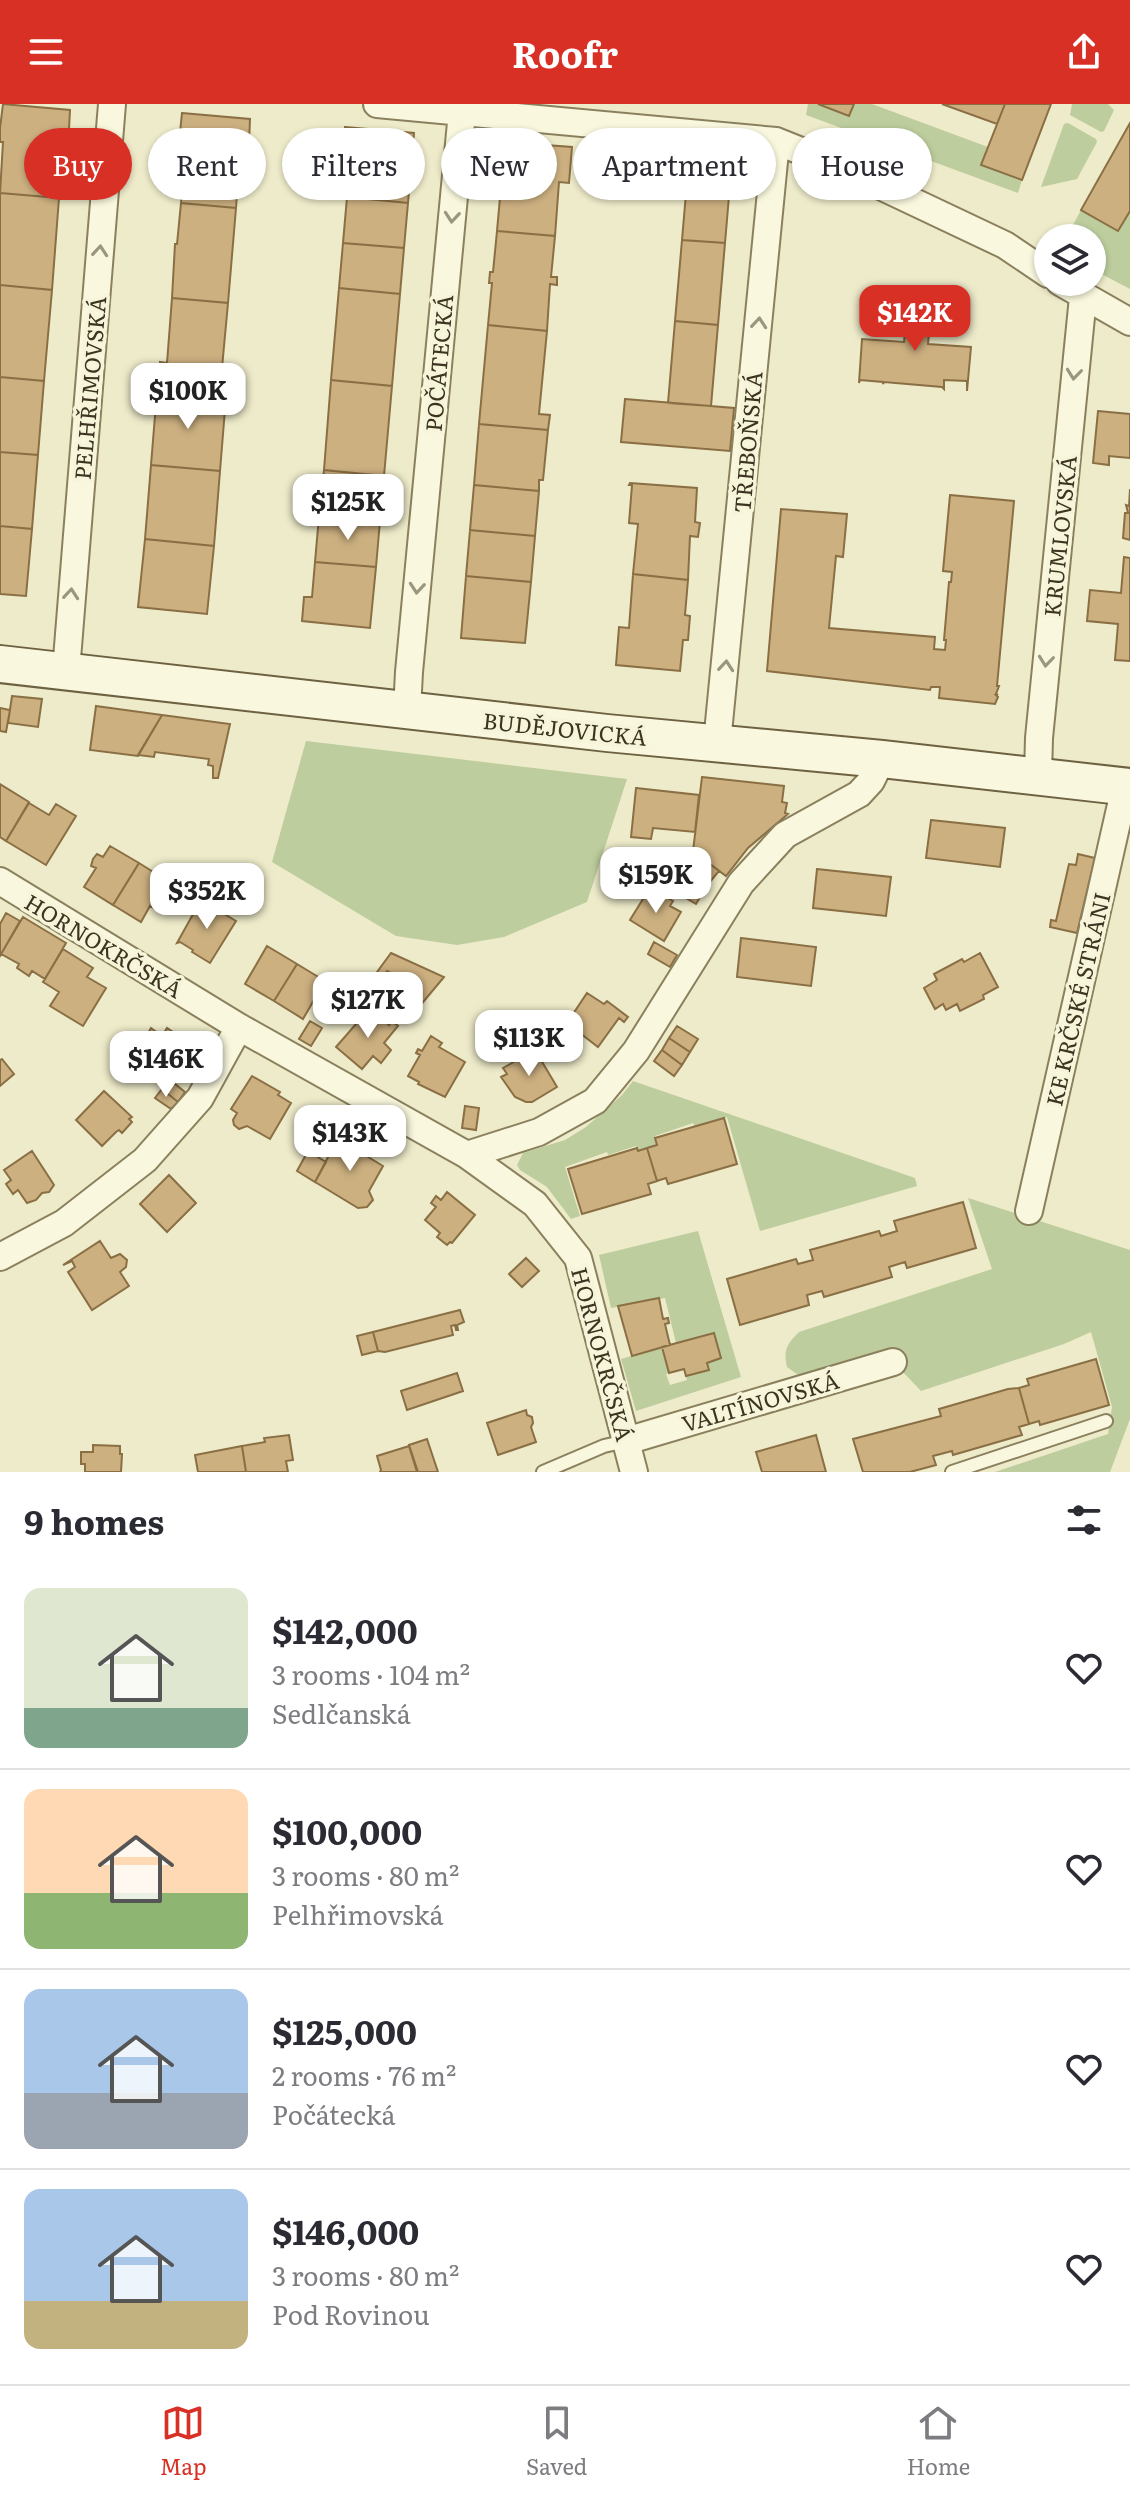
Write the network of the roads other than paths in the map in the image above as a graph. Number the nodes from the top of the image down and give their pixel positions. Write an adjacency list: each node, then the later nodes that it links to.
1 (112, 104): 11 (street, PELHŘIMOVSKÁ, one-way to 1)
2 (377, 104): 3 (street)
3 (462, 112): 4 (street); 12 (street, POČÁTECKÁ, one-way to 12)
4 (642, 128)
5 (776, 141): 7 (street)
6 (770, 200): 13 (street, TŘEBOŇSKÁ, one-way to 6)
7 (1034, 265)
8 (1083, 297): 9 (street); 15 (street, KRUMLOVSKÁ, one-way to 15)
9 (1130, 322)
10 (0, 664): 11 (street, BUDĚJOVICKÁ)
11 (66, 671): 12 (street, BUDĚJOVICKÁ)
12 (407, 710): 13 (street, BUDĚJOVICKÁ)
13 (717, 743): 14 (street, BUDĚJOVICKÁ)
14 (882, 759): 15 (street, BUDĚJOVICKÁ); 19 (street)
15 (1038, 776): 16 (street, BUDĚJOVICKÁ)
16 (1127, 787): 20 (street, KE KRČSKÉ STRÁNI)
17 (0, 881): 18 (street, HORNOKRČSKÁ)
18 (239, 1027): 19 (street, HORNOKRČSKÁ); 21 (street)
19 (467, 1155): 24 (street, HORNOKRČSKÁ)
20 (1029, 1211)
21 (0, 1257)
22 (893, 1362): 24 (street, VALTÍNOVSKÁ)
23 (1106, 1421): 27 (lane)
24 (626, 1441): 25 (lane); 26 (street, HORNOKRČSKÁ)
25 (543, 1472)
26 (634, 1472)
27 (952, 1472)

